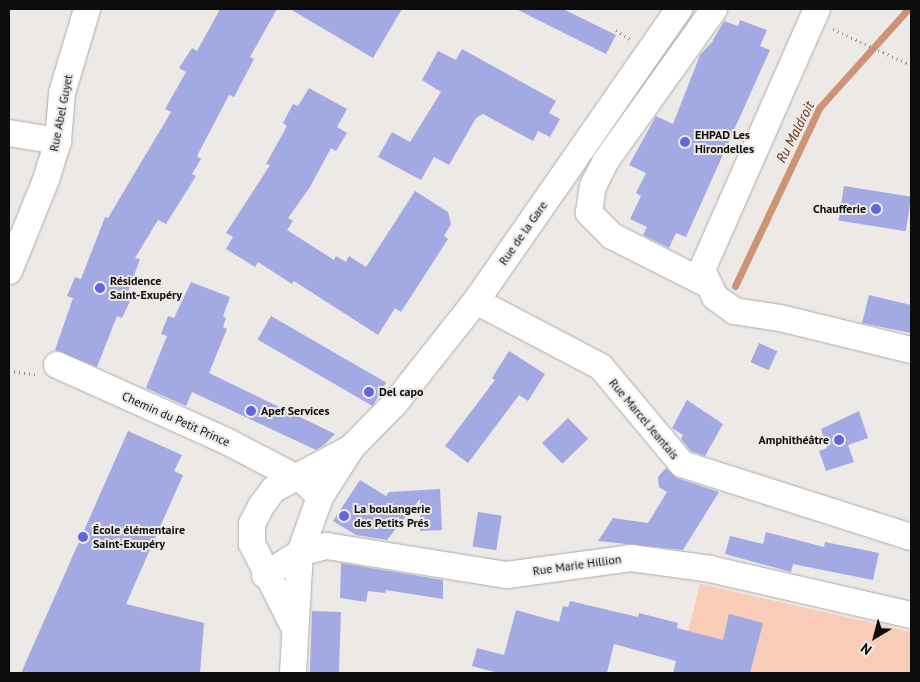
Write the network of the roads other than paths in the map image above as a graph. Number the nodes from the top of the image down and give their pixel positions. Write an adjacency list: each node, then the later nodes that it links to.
1 (87, 9): 6 (street, Rue Abel Guyet)
2 (679, 9): 9 (street, Rue de la Gare)
3 (714, 9): 8 (street)
4 (810, 11): 8 (street)
5 (9, 133): 6 (street)
6 (58, 141): 7 (street, Rue Abel Guyet)
7 (9, 271)
8 (709, 285): 10 (street)
9 (476, 301): 12 (street, Rue de la Gare); 15 (street, Rue Marcel Jeantais)
10 (911, 350)
11 (57, 365): 13 (street, Chemin du Petit Prince)
12 (352, 447): 13 (street, Rue de la Gare); 14 (street, Rue de la Gare)
13 (293, 478): 14 (street); 17 (street, Rue de la Gare)
14 (320, 497): 16 (street, Rue de la Gare)
15 (911, 537)
16 (300, 553): 17 (street); 18 (street, Rue Marie Hillion); 19 (street, Rue de la Gare)
17 (265, 575): 19 (street, Rue de la Gare)
18 (911, 615)
19 (294, 627): 20 (street, Rue de la Gare)
20 (293, 673)

